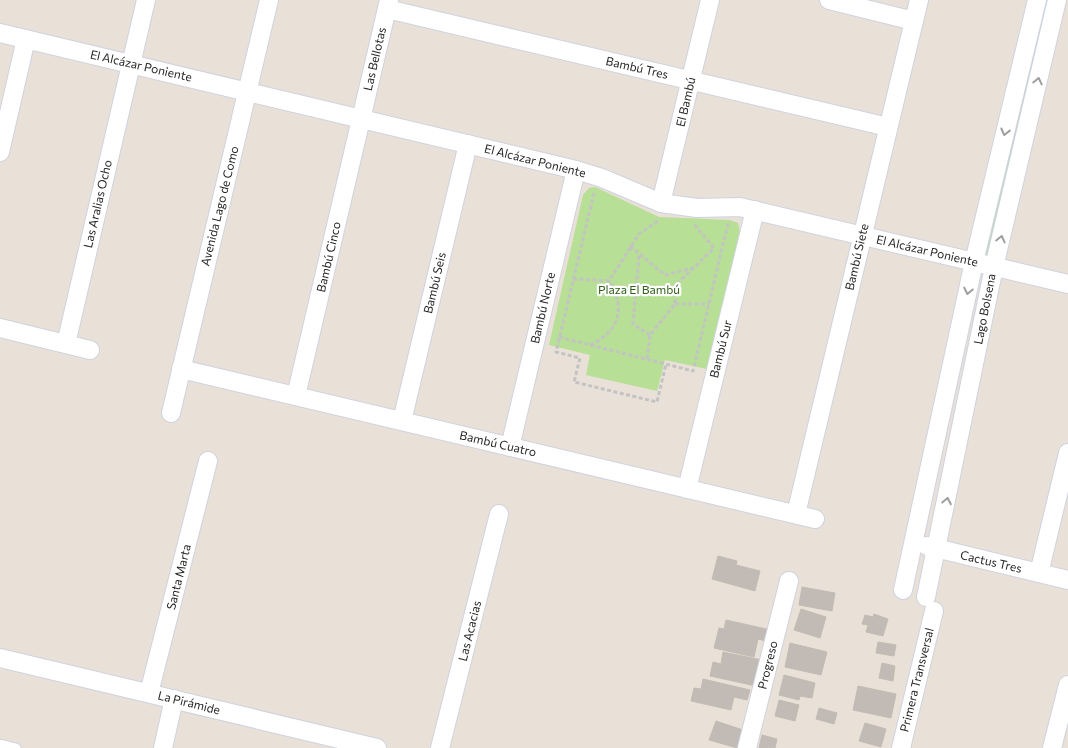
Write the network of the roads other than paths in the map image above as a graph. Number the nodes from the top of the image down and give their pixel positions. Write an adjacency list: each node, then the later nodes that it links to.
1 (146, 0): 14 (street, Las Aralias Ocho)
2 (269, 0): 16 (street, Avenida Lago de Como)
3 (710, 0): 15 (street, El Bambú)
4 (829, 0): 9 (street)
5 (919, 0): 9 (street, Bambú Siete)
6 (1037, 0): 10 (street, Lago Bolsena)
7 (1057, 0): 11 (street, Lago Bolsena)
8 (388, 5): 15 (street, Bambú Tres); 17 (street, Las Bellotas)
9 (914, 20): 18 (street, Bambú Siete)
10 (1033, 20): 11 (street); 25 (street, Lago Bolsena, one-way to 25)
11 (1052, 23): 26 (street, Lago Bolsena, one-way to 11)
12 (0, 33): 13 (street, El Alcázar Poniente)
13 (26, 39): 14 (street, El Alcázar Poniente); 20 (street)
14 (130, 64): 16 (street, El Alcázar Poniente); 29 (street, Las Aralias Ocho)
15 (691, 81): 18 (street, Bambú Tres); 22 (street, El Bambú)
16 (248, 92): 17 (street, El Alcázar Poniente); 31 (street, Avenida Lago de Como)
17 (361, 119): 19 (street, El Alcázar Poniente); 32 (street, Bambú Cinco)
18 (888, 127): 24 (street, Bambú Siete)
19 (468, 144): 21 (street, El Alcázar Poniente); 34 (street, Bambú Seis)
20 (0, 152)
21 (576, 170): 22 (street, El Alcázar Poniente); 35 (street, Bambú Norte)
22 (661, 203): 23 (street, El Alcázar Poniente)
23 (755, 210): 24 (street, El Alcázar Poniente); 38 (street, Bambú Sur)
24 (863, 236): 25 (street, El Alcázar Poniente); 40 (street, Bambú Siete)
25 (974, 262): 26 (street, El Alcázar Poniente); 42 (street, Lago Bolsena, one-way to 42)
26 (994, 267): 27 (street, El Alcázar Poniente); 43 (street, Lago Bolsena, one-way to 26)
27 (1068, 284)
28 (0, 328): 29 (street)
29 (66, 344): 30 (street)
30 (90, 350)
31 (181, 369): 32 (street, Bambú Cuatro); 33 (street, Avenida Lago de Como)
32 (296, 396): 34 (street, Bambú Cuatro)
33 (171, 413)
34 (402, 421): 35 (street, Bambú Cuatro)
35 (510, 447): 38 (street, Bambú Cuatro)
36 (1068, 453): 44 (street)
37 (208, 461): 51 (street, Santa Marta)
38 (687, 488): 40 (street, Bambú Cuatro)
39 (499, 514): 57 (street, Las Acacias)
40 (796, 514): 41 (street, Bambú Cuatro)
41 (815, 518)
42 (915, 543): 43 (street, Cactus Tres); 47 (street, Lago Bolsena)
43 (937, 549): 44 (street, Cactus Tres); 48 (street, Lago Bolsena)
44 (1039, 573): 45 (street, Cactus Tres)
45 (1068, 580)
46 (789, 581): 58 (street, Progreso)
47 (903, 590)
48 (930, 604): 59 (street, Primera Transversal)
49 (0, 658): 51 (street, La Pirámide)
50 (1068, 685): 60 (street)
51 (149, 693): 52 (street, La Pirámide)
52 (174, 700): 55 (street); 56 (street, La Pirámide)
53 (0, 744): 54 (lane)
54 (16, 748)
55 (163, 748)
56 (378, 748)
57 (440, 748)
58 (746, 748)
59 (901, 748)
60 (1052, 748)

